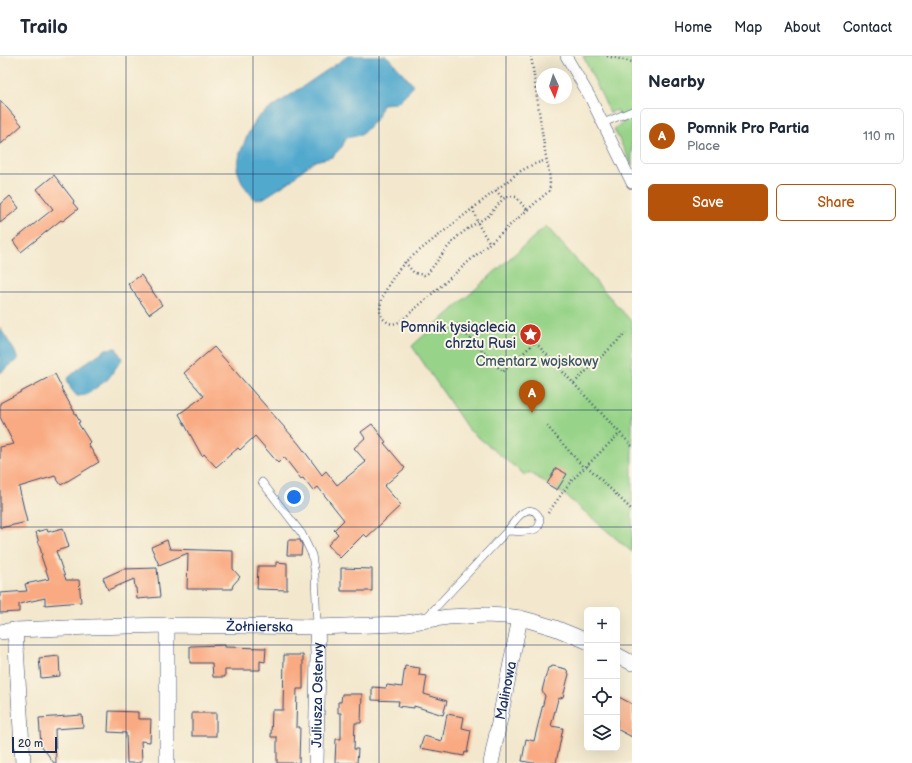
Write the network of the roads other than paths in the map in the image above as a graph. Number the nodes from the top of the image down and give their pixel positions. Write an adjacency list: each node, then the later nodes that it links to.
1 (566, 56): 3 (street)
2 (632, 111): 3 (lane)
3 (603, 124): 4 (street)
4 (632, 183)
5 (262, 482): 10 (lane)
6 (507, 531): 6 (lane); 8 (lane)
7 (520, 618): 8 (street, Żołnierska); 13 (street, Żołnierska); 19 (street, Malinowa)
8 (425, 620): 10 (street, Żołnierska)
9 (167, 625): 10 (street, Żołnierska); 11 (street, Żołnierska); 17 (street)
10 (317, 627): 18 (street, Juliusza Osterwy)
11 (15, 630): 12 (street, Żołnierska); 16 (street)
12 (0, 632)
13 (584, 640)
14 (620, 657): 15 (street)
15 (632, 663)
16 (23, 763)
17 (167, 763)
18 (316, 763)
19 (491, 763)

